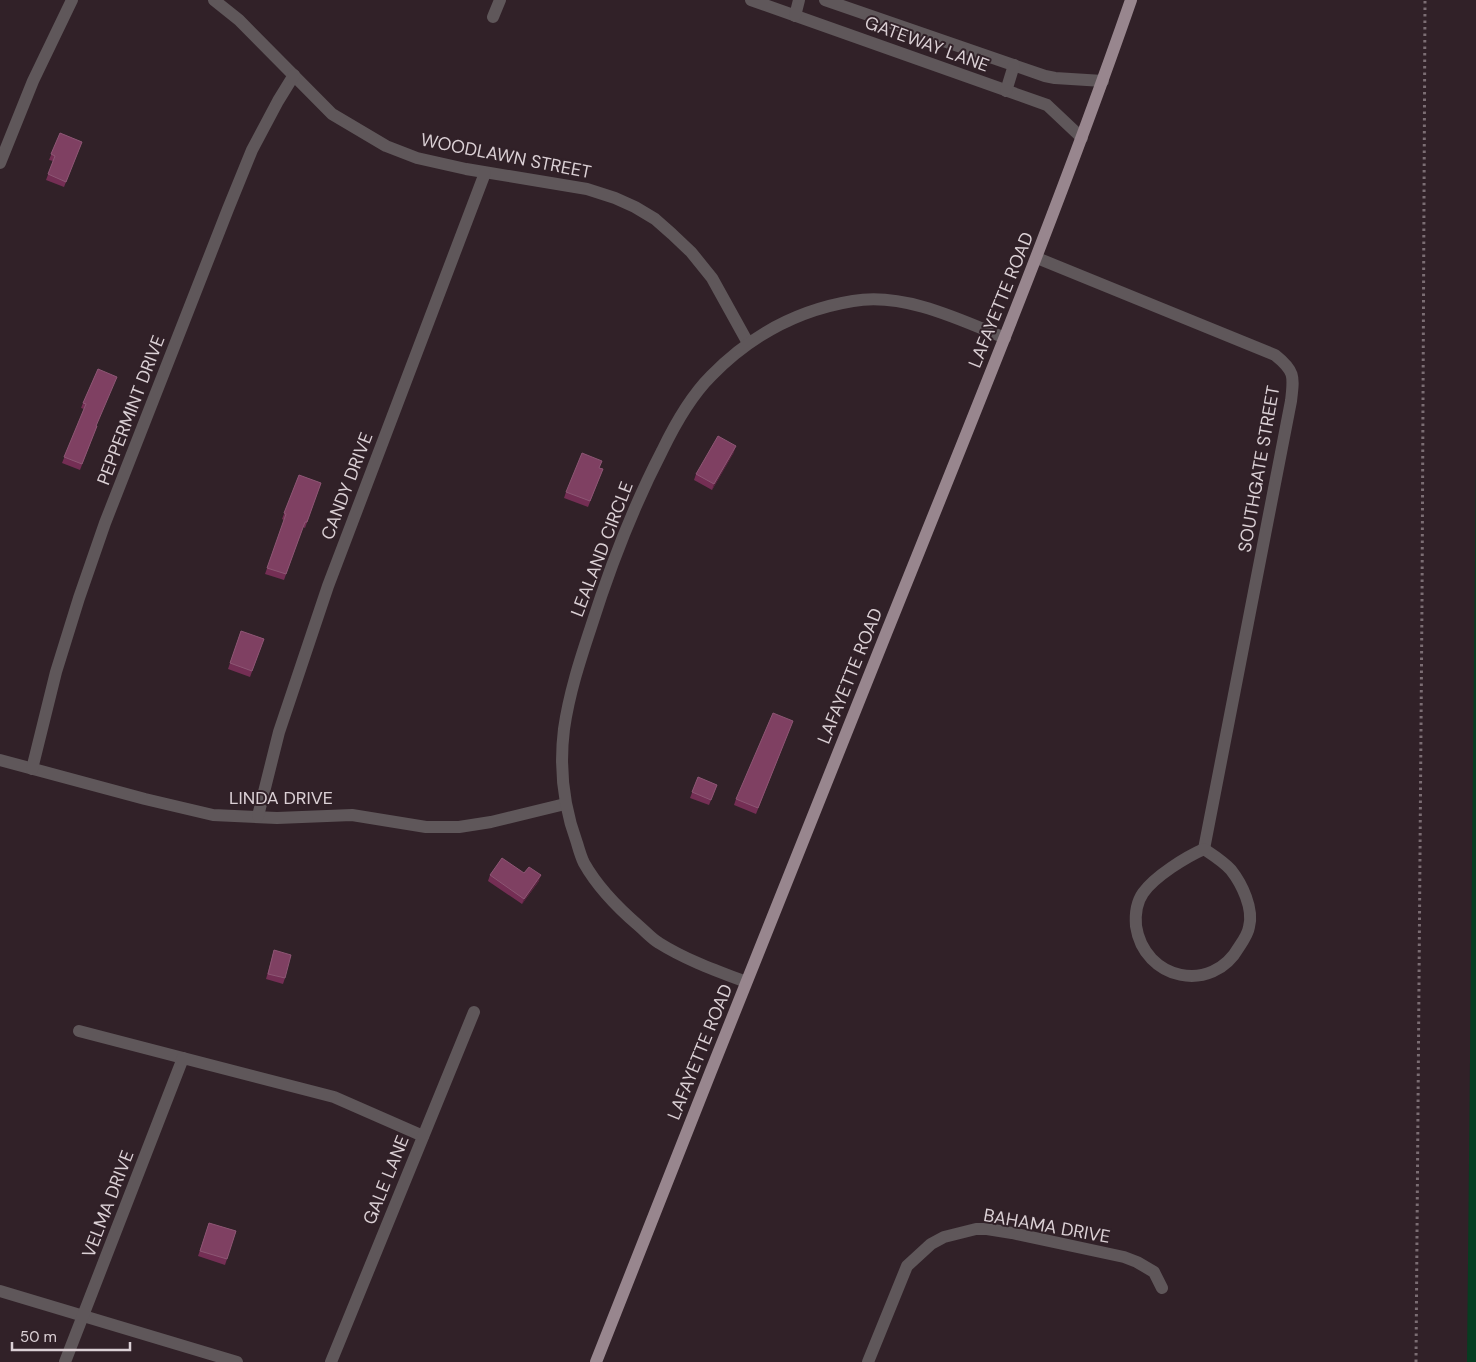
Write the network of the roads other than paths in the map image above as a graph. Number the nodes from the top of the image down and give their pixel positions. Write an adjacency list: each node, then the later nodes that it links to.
1 (72, 0): 15 (street)
2 (214, 0): 11 (street, WOODLAWN STREET)
3 (500, 0): 8 (street)
4 (751, 0): 9 (street, GATEWAY LANE)
5 (800, 0): 9 (street)
6 (826, 0): 10 (street, GATEWAY LANE)
7 (1131, 0): 12 (main road, LAFAYETTE ROAD)
8 (493, 16)
9 (795, 16): 13 (street, GATEWAY LANE)
10 (1014, 65): 12 (street, GATEWAY LANE); 13 (street)
11 (294, 75): 16 (street, WOODLAWN STREET); 21 (street, PEPPERMINT DRIVE)
12 (1103, 80): 14 (main road, LAFAYETTE ROAD)
13 (1006, 91): 14 (street, GATEWAY LANE)
14 (1082, 138): 17 (main road, LAFAYETTE ROAD)
15 (0, 163)
16 (485, 173): 19 (street, WOODLAWN STREET); 23 (street, CANDY DRIVE)
17 (1037, 258): 18 (main road, LAFAYETTE ROAD); 24 (street, SOUTHGATE STREET)
18 (1005, 338): 19 (street, LEALAND CIRCLE); 25 (main road, LAFAYETTE ROAD)
19 (748, 343): 22 (street, LEALAND CIRCLE)
20 (0, 760): 21 (street, LINDA DRIVE)
21 (32, 769): 23 (street, LINDA DRIVE)
22 (565, 804): 23 (street, LINDA DRIVE); 25 (street, LEALAND CIRCLE)
23 (258, 816)
24 (1204, 848): 24 (street)
25 (746, 982): 36 (main road, LAFAYETTE ROAD)
26 (474, 1012): 29 (street, GALE LANE)
27 (80, 1031): 28 (street)
28 (183, 1058): 29 (street); 32 (street, VELMA DRIVE)
29 (422, 1136): 35 (street, GALE LANE)
30 (1162, 1288): 37 (street, BAHAMA DRIVE)
31 (0, 1291): 32 (street)
32 (83, 1317): 33 (street, VELMA DRIVE); 34 (street)
33 (65, 1362)
34 (237, 1362)
35 (331, 1362)
36 (596, 1362)
37 (868, 1362)

